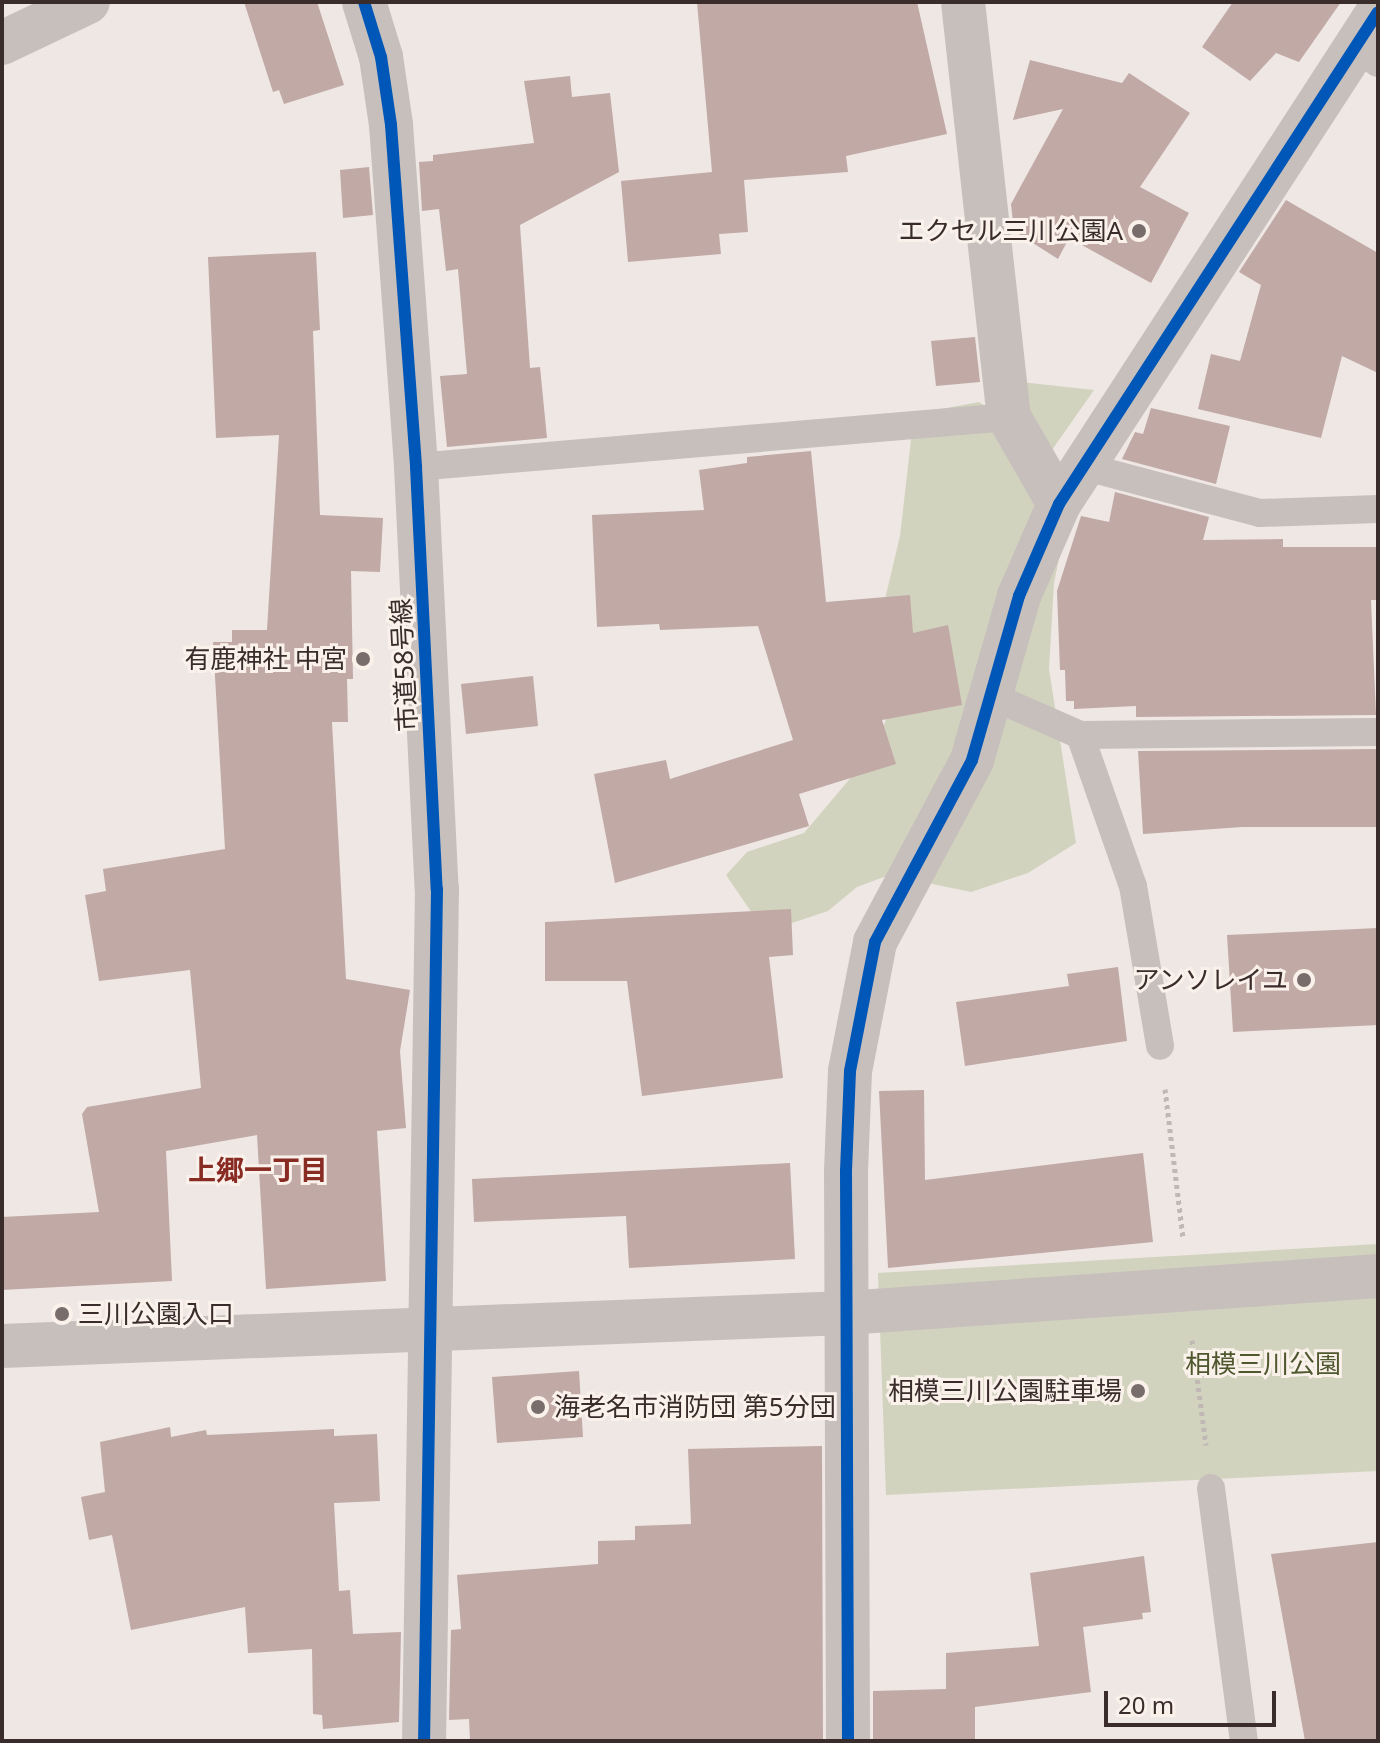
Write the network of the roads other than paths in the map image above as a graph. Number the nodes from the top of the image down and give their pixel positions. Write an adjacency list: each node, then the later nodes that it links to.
1 (88, 2): 5 (street)
2 (364, 2): 8 (street, 市道58号線)
3 (963, 2): 6 (street)
4 (1370, 40): 7 (street)
5 (2, 43)
6 (1009, 417): 8 (lane); 9 (street)
7 (1082, 466): 9 (street); 10 (lane)
8 (416, 467): 17 (street, 市道58号線)
9 (1059, 504): 11 (street)
10 (1378, 509)
11 (994, 697): 13 (lane); 16 (street)
12 (1378, 732): 13 (lane)
13 (1080, 735): 14 (lane)
14 (1160, 1046)
15 (1378, 1276): 16 (street)
16 (845, 1313): 17 (street); 21 (street)
17 (433, 1329): 18 (street); 20 (street, 市道58号線)
18 (2, 1346)
19 (1211, 1488): 22 (lane)
20 (424, 1741)
21 (848, 1741)
22 (1244, 1741)

